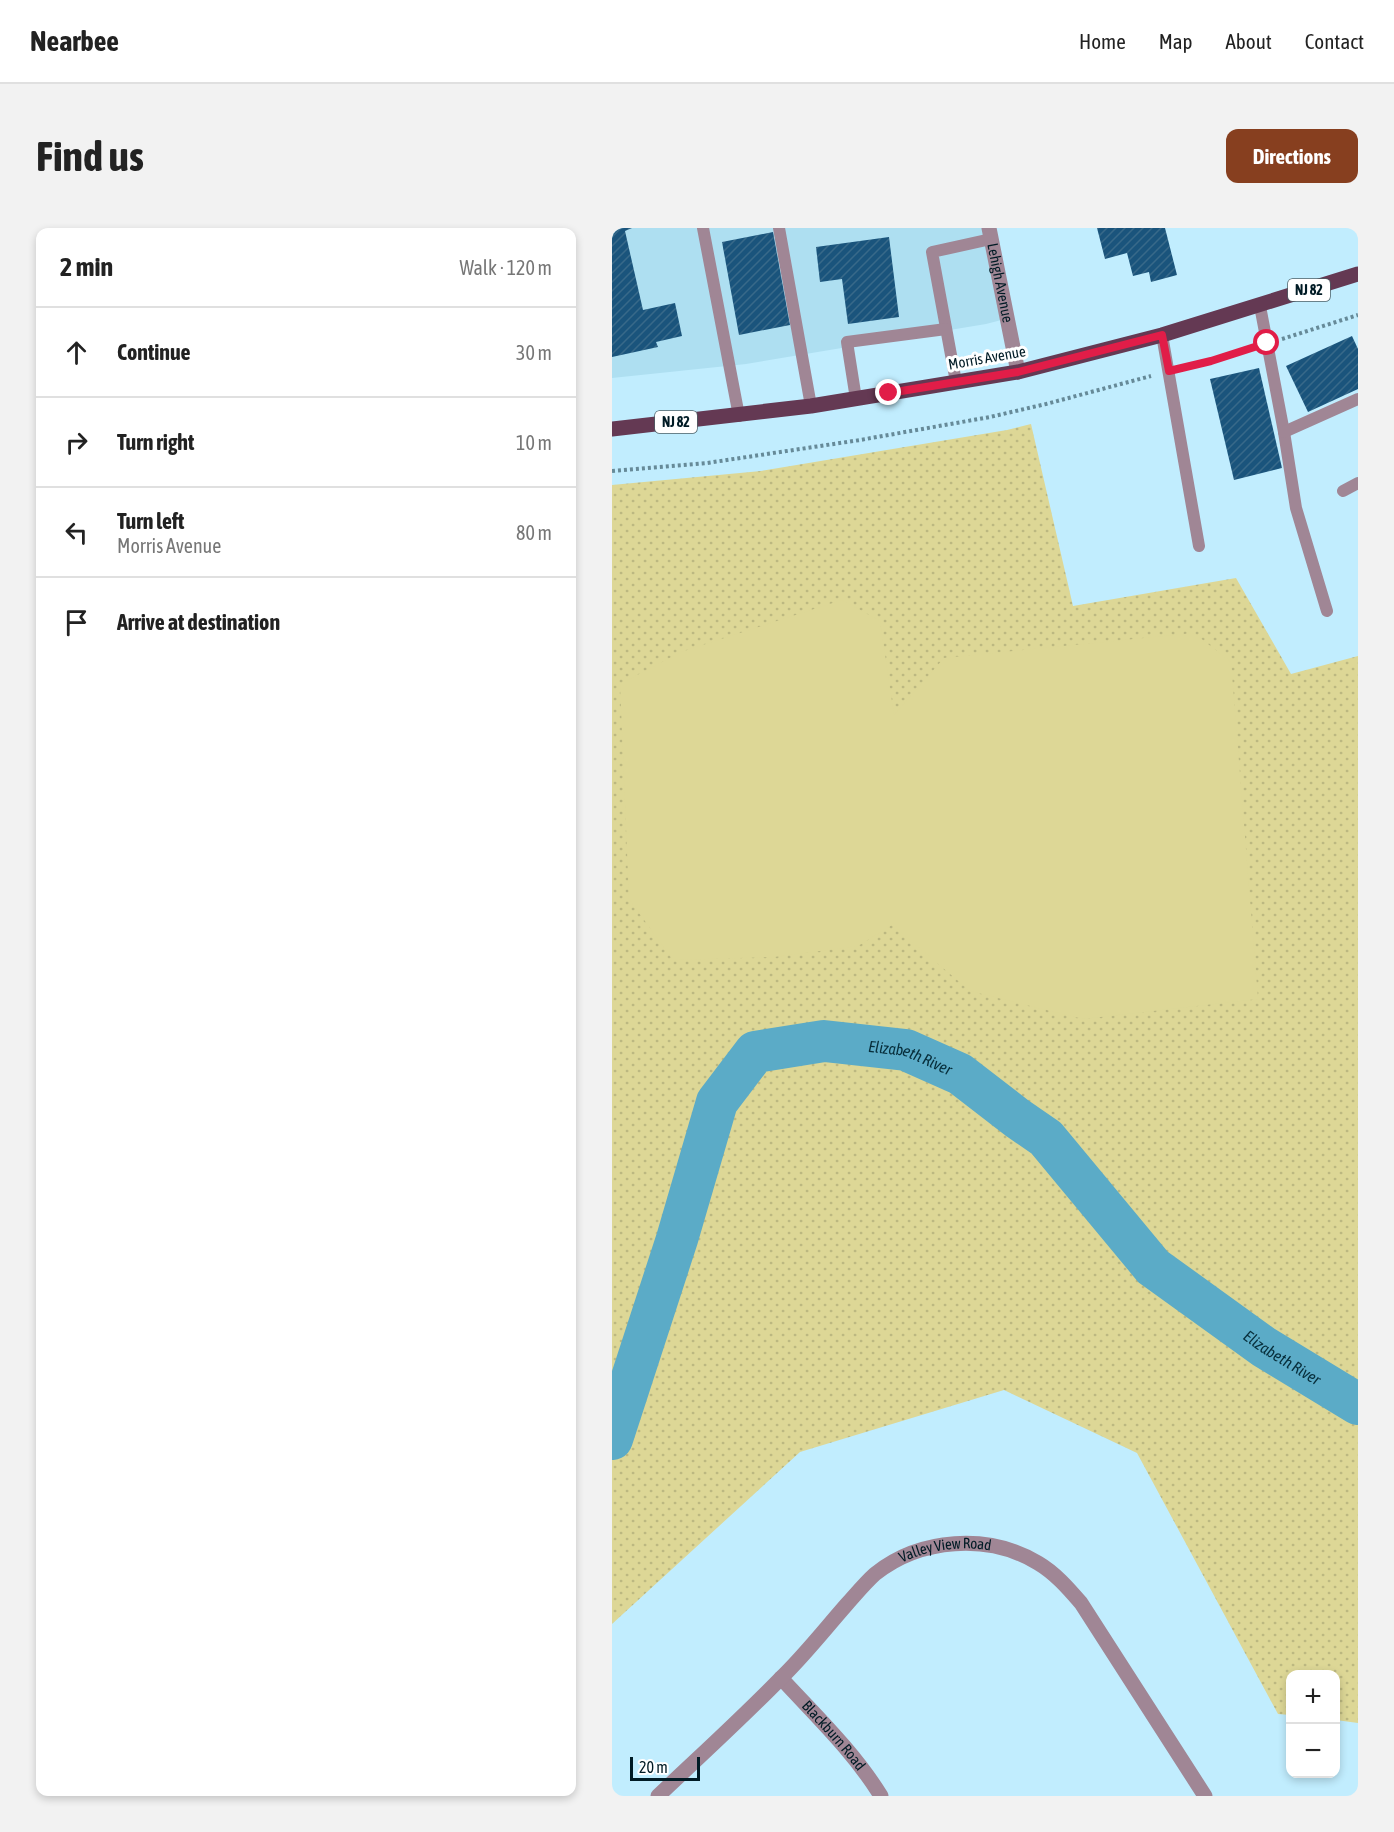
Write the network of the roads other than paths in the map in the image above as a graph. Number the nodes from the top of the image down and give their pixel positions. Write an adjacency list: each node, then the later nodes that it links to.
1 (703, 228): 13 (lane)
2 (779, 228): 12 (lane)
3 (990, 233): 6 (lane); 8 (street, Lehigh Avenue)
4 (1358, 274): 5 (main road, Morris Avenue / NJ 82)
5 (1260, 306): 7 (main road, Morris Avenue / NJ 82); 15 (lane)
6 (946, 329): 9 (lane); 10 (lane)
7 (1162, 335): 8 (main road, Morris Avenue / NJ 82); 18 (lane)
8 (1018, 372): 9 (main road, Morris Avenue / NJ 82)
9 (956, 382): 10 (main road, Morris Avenue / NJ 82)
10 (856, 399): 12 (main road, Morris Avenue / NJ 82)
11 (1358, 399): 15 (lane)
12 (811, 406): 13 (main road, Morris Avenue / NJ 82)
13 (740, 416): 14 (main road, Morris Avenue / NJ 82)
14 (612, 429)
15 (1284, 432): 19 (lane)
16 (1358, 483): 17 (lane)
17 (1343, 491)
18 (1199, 546)
19 (1328, 611)
20 (781, 1678): 21 (street, Valley View Road); 22 (street, Blackburn Road); 23 (street, Valley View Road)
21 (658, 1796)
22 (880, 1796)
23 (1205, 1796)

